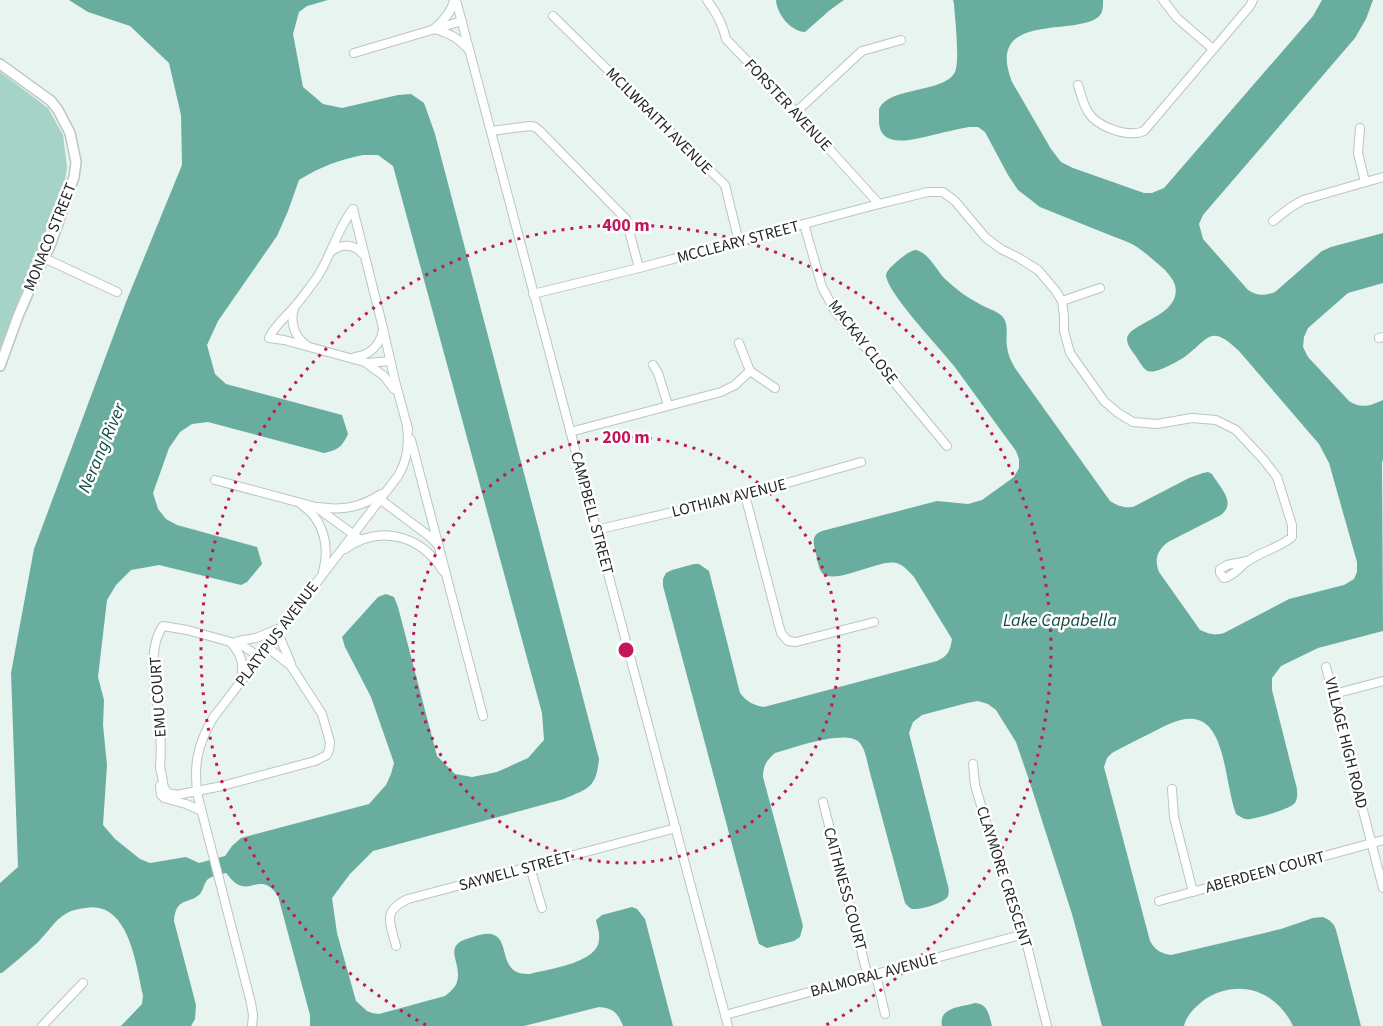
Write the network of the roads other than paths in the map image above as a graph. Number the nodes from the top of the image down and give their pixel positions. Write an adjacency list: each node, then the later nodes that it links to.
1 (455, 0): 6 (street, CAMPBELL STREET); 7 (street)
2 (707, 0): 14 (street, FORSTER AVENUE)
3 (1163, 0): 9 (street)
4 (1253, 0): 9 (street)
5 (553, 15): 22 (street, MCILWRAITH AVENUE)
6 (462, 21): 7 (street); 10 (street, CAMPBELL STREET)
7 (434, 29): 10 (street); 11 (street)
8 (901, 40): 14 (street)
9 (1213, 49): 13 (street)
10 (470, 51): 16 (street, CAMPBELL STREET)
11 (354, 52)
12 (0, 64): 24 (street, MONACO STREET)
13 (1078, 85)
14 (796, 112): 19 (street, FORSTER AVENUE)
15 (1360, 128): 18 (street)
16 (491, 131): 26 (street); 29 (street, CAMPBELL STREET)
17 (1383, 177): 18 (street)
18 (1365, 182): 20 (street)
19 (879, 204): 21 (street, MCCLEARY STREET); 30 (street, MCCLEARY STREET)
20 (1273, 221)
21 (804, 224): 22 (street, MCCLEARY STREET); 46 (street, MACKAY CLOSE)
22 (739, 242): 26 (street, MCCLEARY STREET)
23 (332, 251): 25 (street); 25 (street); 31 (street)
24 (44, 258): 28 (street); 39 (street, MONACO STREET)
25 (365, 258): 32 (street)
26 (639, 268): 29 (street, MCCLEARY STREET)
27 (1100, 288): 30 (street)
28 (117, 292)
29 (533, 294): 45 (street, CAMPBELL STREET)
30 (1062, 301): 58 (street)
31 (295, 307): 34 (street); 34 (street)
32 (382, 324): 35 (street); 37 (street)
33 (738, 343): 40 (street)
34 (309, 346): 35 (street)
35 (348, 357): 36 (street)
36 (361, 360): 37 (street); 42 (street)
37 (390, 361): 42 (street)
38 (653, 365): 43 (street)
39 (0, 366)
40 (750, 371): 41 (street); 43 (street)
41 (775, 388)
42 (400, 398): 44 (street)
43 (668, 405): 45 (street)
44 (407, 425): 50 (street); 56 (street)
45 (570, 432): 53 (street, CAMPBELL STREET)
46 (947, 446)
47 (861, 462): 49 (street, LOTHIAN AVENUE)
48 (215, 480): 51 (street)
49 (745, 495): 53 (street, LOTHIAN AVENUE); 61 (street)
50 (379, 498): 52 (street); 54 (street, PLATYPUS AVENUE); 56 (street)
51 (294, 500): 52 (street); 59 (street)
52 (315, 506): 54 (street)
53 (596, 530): 79 (street, CAMPBELL STREET)
54 (353, 534): 55 (street); 57 (street, PLATYPUS AVENUE)
55 (361, 540): 57 (street); 60 (street)
56 (440, 552): 60 (street)
57 (335, 558): 59 (street, PLATYPUS AVENUE)
58 (1247, 561)
59 (319, 578): 62 (street, PLATYPUS AVENUE)
60 (447, 580): 72 (street)
61 (874, 622)
62 (284, 625): 63 (street, PLATYPUS AVENUE); 64 (street)
63 (278, 633): 65 (street, PLATYPUS AVENUE); 68 (street)
64 (229, 641): 66 (street, EMU COURT); 70 (street); 74 (street, EMU COURT)
65 (267, 647): 66 (street, PLATYPUS AVENUE); 68 (street)
66 (259, 657): 70 (street, PLATYPUS AVENUE)
67 (1326, 667): 71 (street, VILLAGE HIGH ROAD)
68 (293, 668): 76 (street)
69 (1383, 681): 71 (street)
70 (237, 688): 76 (street, PLATYPUS AVENUE)
71 (1334, 694): 81 (street, VILLAGE HIGH ROAD)
72 (483, 716)
73 (973, 764): 87 (street, CLAYMORE CRESCENT)
74 (160, 766): 76 (street, EMU COURT); 78 (street, EMU COURT)
75 (1172, 789): 84 (street)
76 (197, 790): 78 (street, PLATYPUS AVENUE)
77 (823, 802): 89 (street, CAITHNESS COURT)
78 (200, 810): 94 (street, PLATYPUS AVENUE)
79 (676, 828): 82 (street, SAYWELL STREET); 92 (street, CAMPBELL STREET)
80 (1383, 840): 81 (street, ABERDEEN COURT)
81 (1372, 843): 83 (street, VILLAGE HIGH ROAD); 84 (street, ABERDEEN COURT)
82 (530, 867): 86 (street); 88 (street, SAYWELL STREET)
83 (1383, 888)
84 (1193, 891): 85 (street, ABERDEEN COURT)
85 (1159, 901)
86 (542, 908)
87 (1023, 934): 89 (street, BALMORAL AVENUE); 96 (street, CLAYMORE CRESCENT)
88 (396, 946)
89 (872, 976): 91 (street, CAITHNESS COURT); 92 (street, BALMORAL AVENUE)
90 (83, 983): 93 (street)
91 (885, 1014)
92 (725, 1015): 95 (street, CAMPBELL STREET)
93 (42, 1026)
94 (252, 1026)
95 (728, 1026)
96 (1047, 1026)

